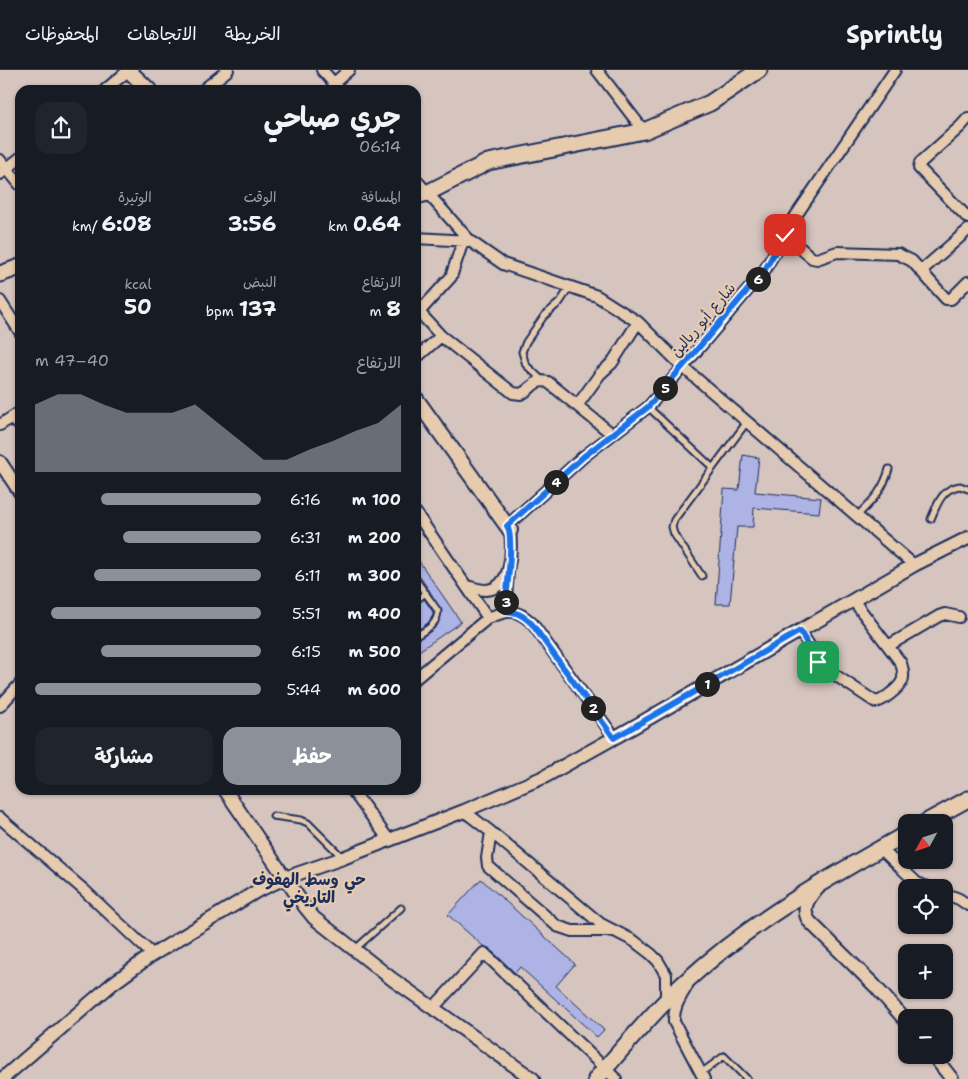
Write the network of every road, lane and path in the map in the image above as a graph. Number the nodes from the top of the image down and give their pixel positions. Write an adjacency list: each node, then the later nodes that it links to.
1 (129, 70): 8 (street); 9 (main road)
2 (228, 70): 10 (street)
3 (322, 70): 11 (street)
4 (349, 70): 12 (street)
5 (597, 70): 14 (street)
6 (759, 70): 14 (main road)
7 (895, 70): 21 (street, شارع أبو ريالين)
8 (111, 85)
9 (144, 85)
10 (209, 85)
11 (336, 85)
12 (338, 85)
13 (966, 126): 19 (street)
14 (644, 131): 18 (main road)
15 (15, 160): 16 (street)
16 (2, 167): 17 (street)
17 (15, 180)
18 (422, 194): 23 (street)
19 (968, 218)
20 (968, 230): 25 (street)
21 (785, 235): 25 (street); 36 (street, شارع أبو ريالين)
22 (421, 238): 23 (street)
23 (467, 241): 28 (street); 30 (street)
24 (15, 269): 26 (main road)
25 (921, 271): 27 (street)
26 (0, 274)
27 (968, 282)
28 (570, 286): 32 (street); 37 (lane)
29 (0, 301): 33 (street)
30 (421, 312)
31 (421, 314): 34 (street)
32 (638, 322): 36 (street); 39 (street)
33 (15, 324)
34 (440, 336): 35 (street); 37 (street)
35 (421, 353)
36 (683, 367): 40 (street, شارع أبو ريالين); 42 (street)
37 (542, 380): 39 (street)
38 (421, 405): 53 (main road)
39 (577, 406): 44 (street)
40 (648, 407): 44 (street, شارع أبو ريالين); 46 (lane)
41 (15, 415): 43 (street)
42 (747, 422): 46 (lane); 50 (street)
43 (4, 423)
44 (612, 434): 53 (street, شارع أبو ريالين)
45 (0, 462): 48 (street)
46 (713, 468): 57 (lane)
47 (889, 469): 50 (lane)
48 (15, 484)
49 (968, 489): 51 (lane)
50 (857, 517): 55 (street)
51 (931, 519)
52 (421, 520): 59 (street)
53 (508, 528): 56 (street)
54 (968, 538): 55 (street)
55 (914, 565): 62 (street)
56 (508, 570): 59 (street); 63 (street)
57 (702, 576)
58 (421, 586): 60 (lane)
59 (466, 586): 65 (street)
60 (426, 593): 61 (lane); 67 (lane)
61 (421, 596)
62 (853, 600): 66 (street); 68 (street)
63 (505, 611): 65 (street); 72 (street)
64 (959, 617): 68 (street)
65 (488, 618): 69 (street)
66 (800, 631): 68 (street); 72 (street)
67 (421, 633)
68 (888, 646)
69 (421, 674)
70 (15, 690): 71 (street)
71 (0, 706)
72 (614, 738): 76 (street)
73 (228, 795): 85 (street)
74 (356, 795): 82 (street)
75 (968, 799): 77 (main road)
76 (464, 811): 80 (street); 82 (street)
77 (941, 814)
78 (272, 816): 84 (lane)
79 (0, 818): 93 (street)
80 (491, 832): 91 (street); 91 (street)
81 (898, 838): 83 (main road)
82 (389, 840): 84 (street)
83 (880, 848): 86 (street); 87 (main road)
84 (343, 858): 85 (street)
85 (285, 878): 92 (street); 93 (street)
86 (913, 879)
87 (822, 881): 94 (main road); 97 (street)
88 (953, 897): 89 (street)
89 (968, 905)
90 (401, 908): 92 (lane)
91 (613, 931): 95 (street)
92 (354, 950): 96 (street)
93 (153, 955): 102 (street)
94 (695, 973): 95 (main road); 101 (street)
95 (666, 1002): 100 (main road)
96 (433, 1008): 100 (street); 103 (street)
97 (898, 1012)
98 (939, 1064): 99 (street)
99 (946, 1075)
100 (606, 1076)
101 (703, 1076): 104 (lane)
102 (2, 1079)
103 (533, 1079)
104 (747, 1079)

